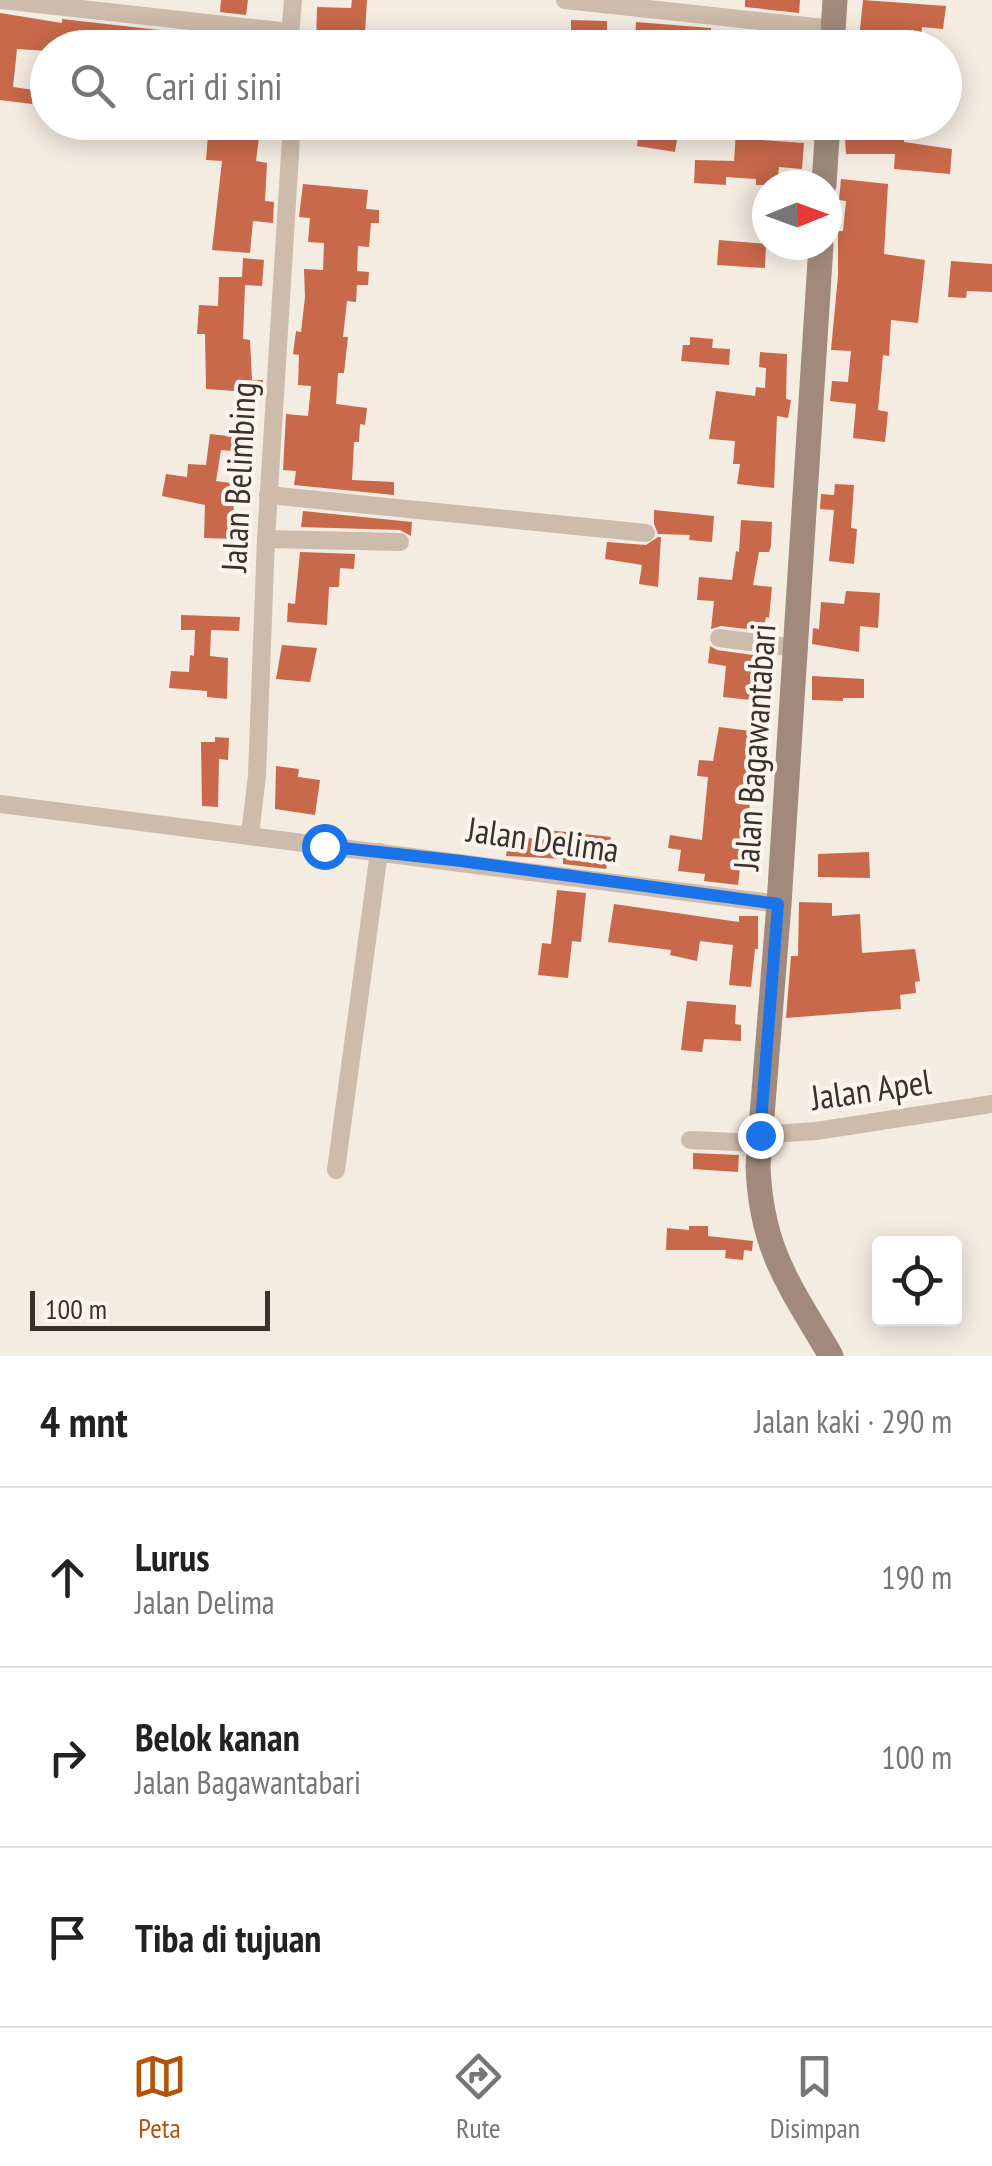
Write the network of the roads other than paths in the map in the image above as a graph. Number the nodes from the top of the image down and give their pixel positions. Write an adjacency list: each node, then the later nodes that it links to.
1 (0, 0): 5 (street)
2 (293, 0): 6 (street)
3 (565, 0): 7 (street)
4 (835, 0): 8 (street)
5 (218, 30)
6 (291, 30)
7 (777, 30)
8 (833, 30)
9 (291, 140): 13 (street, Jalan Belimbing)
10 (827, 140): 11 (street)
11 (825, 170)
12 (820, 260): 18 (street, Jalan Bagawantabari)
13 (268, 495): 14 (street); 15 (street, Jalan Belimbing)
14 (646, 533)
15 (266, 539): 16 (street); 20 (street, Jalan Belimbing)
16 (400, 542)
17 (719, 638): 18 (street)
18 (795, 648): 22 (street, Jalan Bagawantabari)
19 (0, 804): 20 (street, Jalan Delima)
20 (250, 835): 21 (street, Jalan Delima)
21 (379, 852): 22 (street, Jalan Delima); 26 (street)
22 (778, 904): 24 (street, Jalan Bagawantabari)
23 (992, 1104): 24 (street, Jalan Apel)
24 (759, 1139): 25 (street, Jalan Apel); 27 (street, Jalan Bagawantabari)
25 (690, 1140)
26 (336, 1170)
27 (830, 1356)

